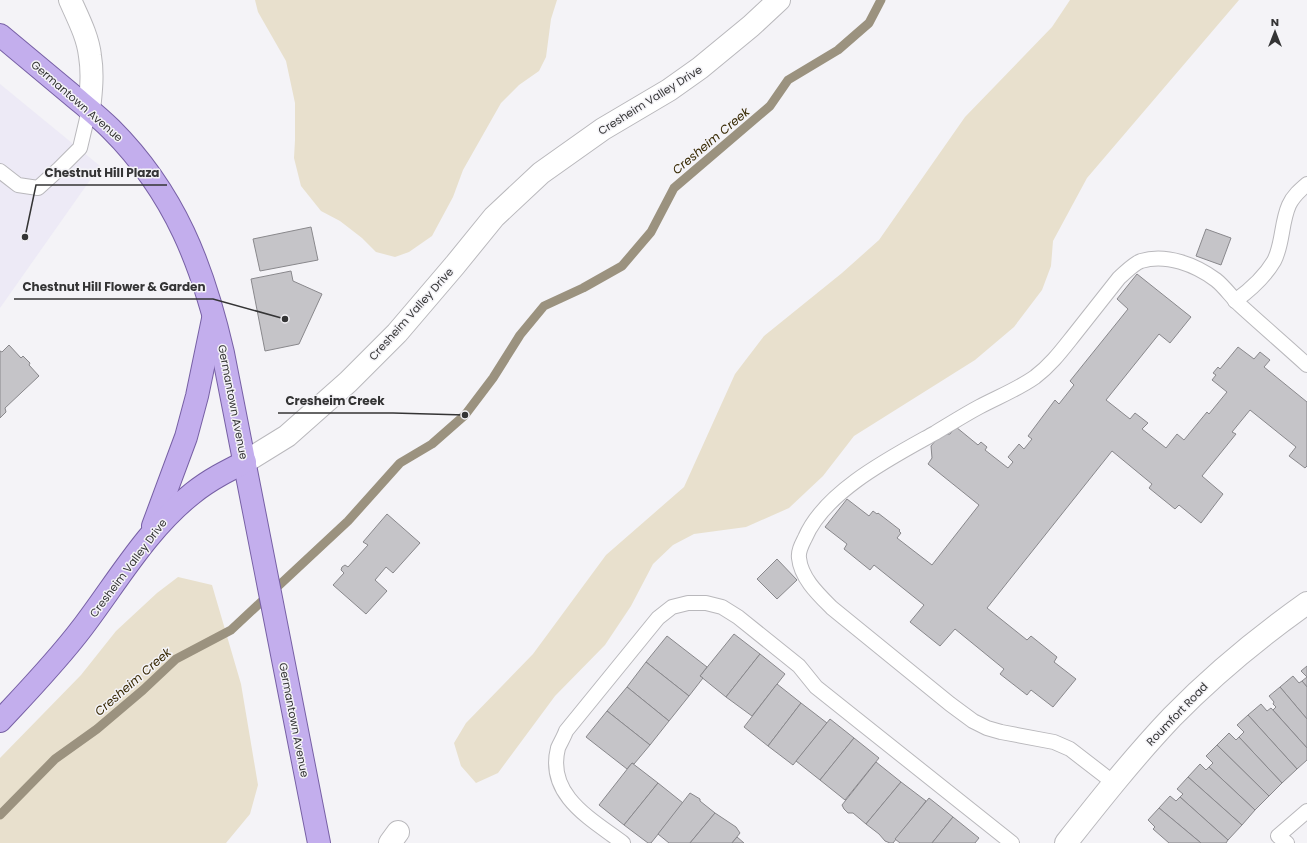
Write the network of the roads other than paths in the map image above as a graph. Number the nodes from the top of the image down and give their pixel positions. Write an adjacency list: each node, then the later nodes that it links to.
1 (70, 0): 4 (main road)
2 (778, 0): 10 (main road, Cresheim Valley Drive)
3 (0, 35): 4 (main road, Germantown Avenue)
4 (89, 110): 5 (lane); 8 (main road, Germantown Avenue)
5 (0, 171)
6 (1307, 184): 7 (lane)
7 (1235, 301): 9 (lane); 14 (lane)
8 (214, 314): 10 (main road, Germantown Avenue); 11 (main road)
9 (1307, 365)
10 (245, 462): 11 (main road, Cresheim Valley Drive); 17 (main road, Germantown Avenue)
11 (148, 537): 13 (main road, Cresheim Valley Drive)
12 (1307, 603): 14 (main road, Roumfort Road)
13 (0, 721)
14 (1114, 783): 20 (main road, Roumfort Road)
15 (1307, 811): 16 (lane)
16 (1278, 841)
17 (319, 843)
18 (623, 843): 19 (lane)
19 (1012, 843)
20 (1066, 843)

